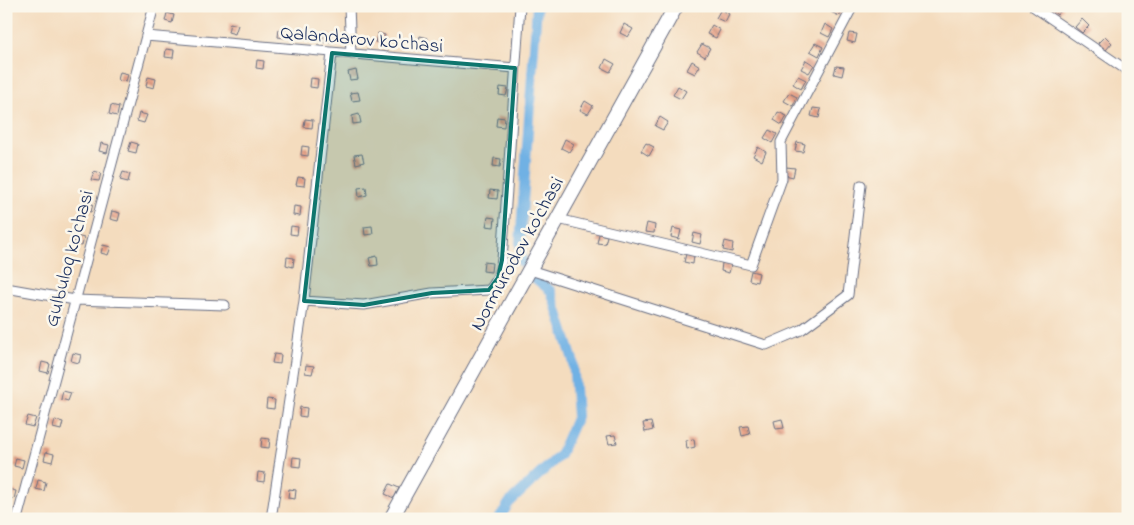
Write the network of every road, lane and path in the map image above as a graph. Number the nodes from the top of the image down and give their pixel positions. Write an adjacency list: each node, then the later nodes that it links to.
1 (154, 6): 7 (street, Gulbuloq ko'chasi)
2 (349, 6): 9 (street)
3 (520, 6): 10 (street)
4 (676, 6): 13 (main road, Normurodov ko'chasi)
5 (852, 6): 13 (street)
6 (1034, 6): 11 (street)
7 (146, 36): 8 (street, Qalandarov ko'chasi); 16 (street, Gulbuloq ko'chasi)
8 (332, 53): 9 (street, Qalandarov ko'chasi); 17 (street)
9 (351, 54): 10 (street, Qalandarov ko'chasi)
10 (515, 68): 17 (street)
11 (1128, 71)
12 (861, 185): 14 (street)
13 (558, 219): 14 (main road, Normurodov ko'chasi)
14 (530, 270): 21 (main road, Normurodov ko'chasi)
15 (6, 288): 16 (street)
16 (75, 300): 18 (street); 19 (street, Gulbuloq ko'chasi)
17 (304, 301): 20 (street)
18 (225, 305)
19 (17, 519)
20 (271, 519)
21 (392, 519)

